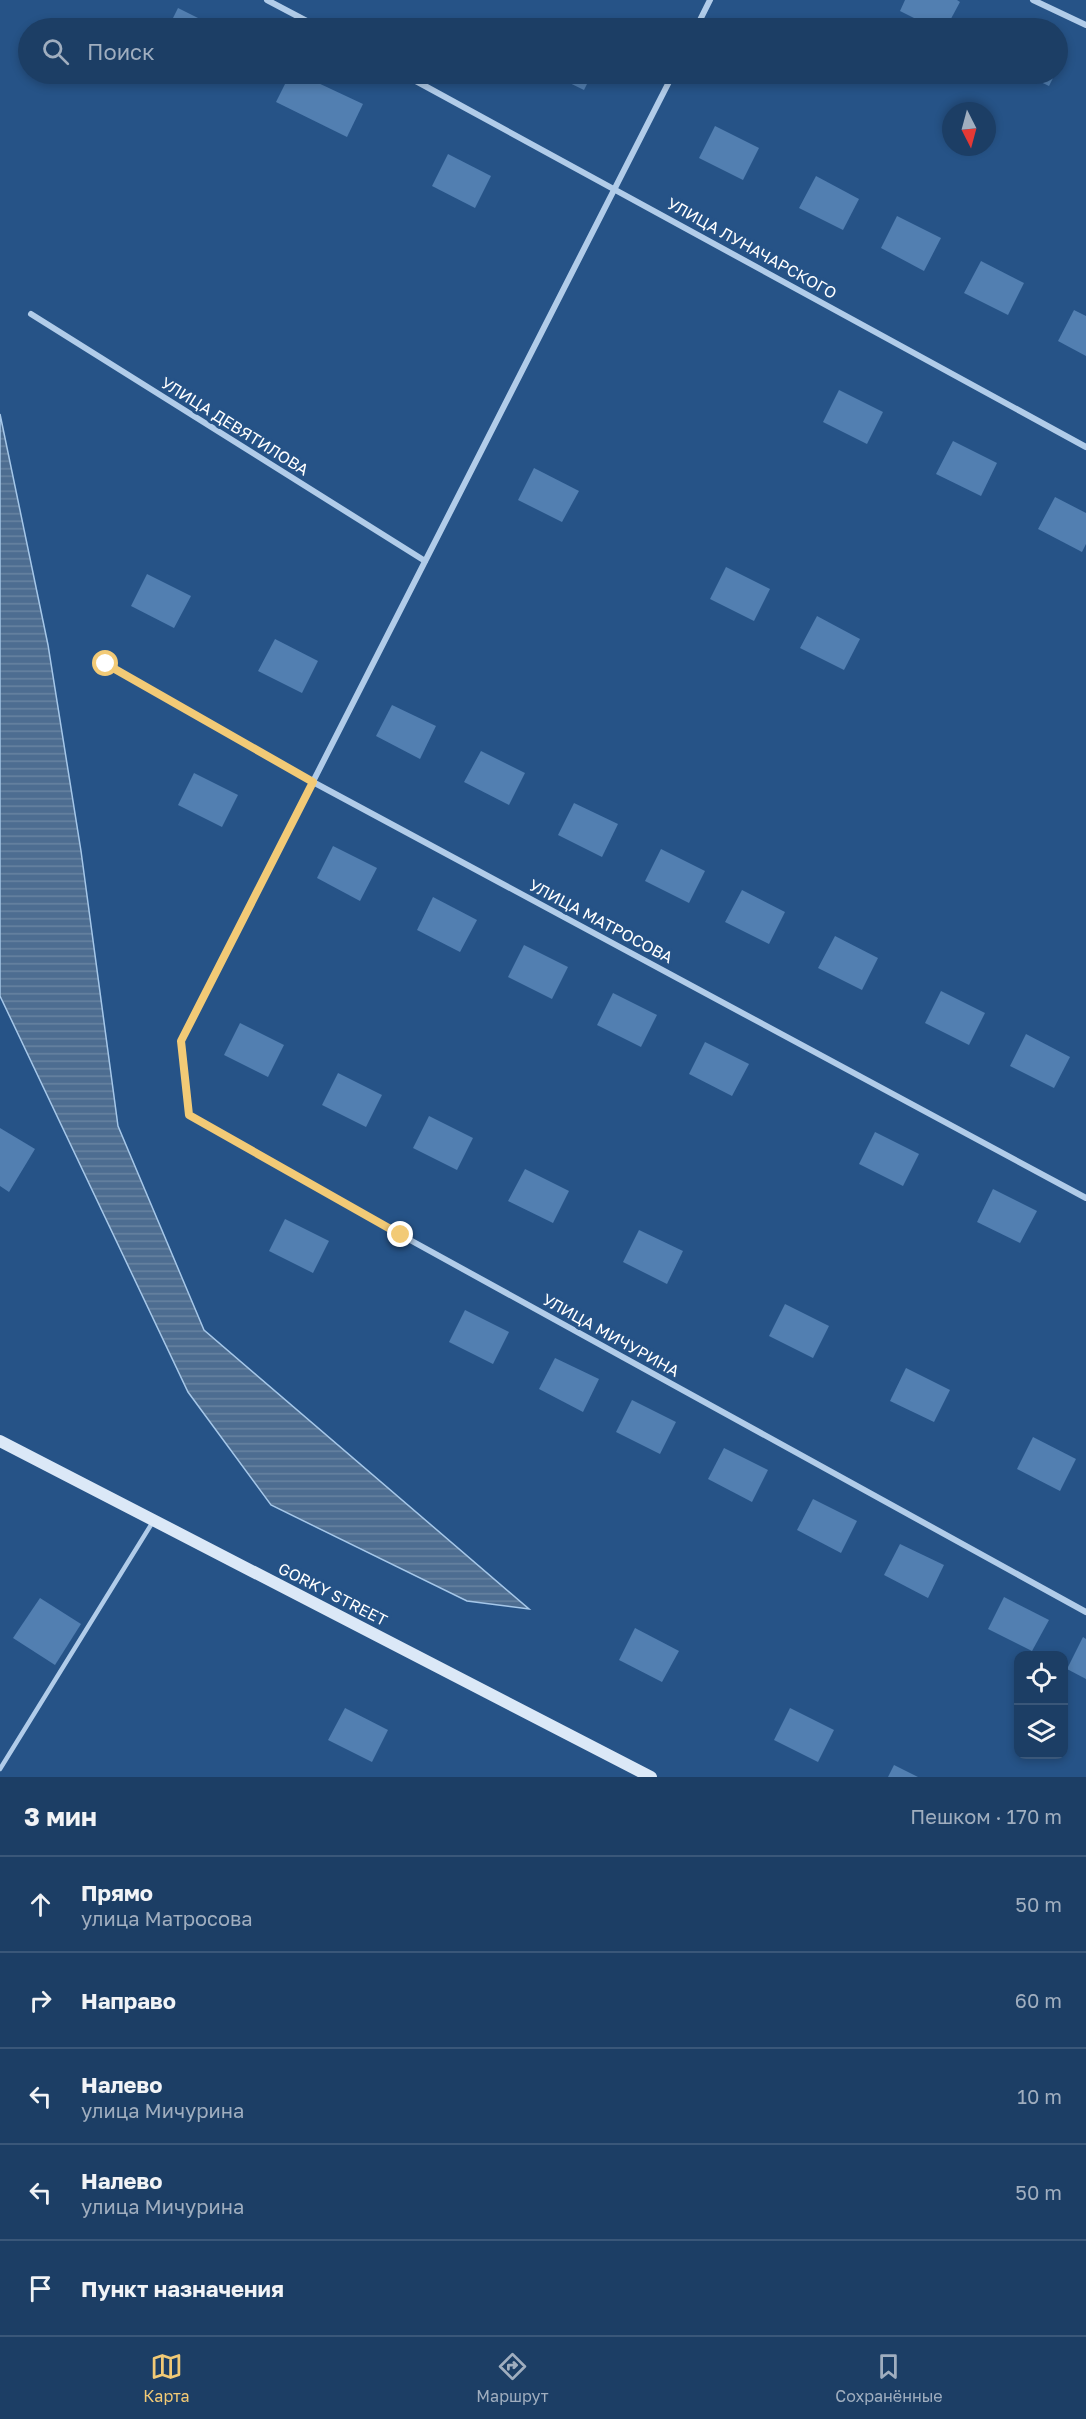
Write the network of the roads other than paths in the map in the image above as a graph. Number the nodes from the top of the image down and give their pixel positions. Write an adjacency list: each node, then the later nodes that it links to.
1 (267, 0): 4 (street)
2 (710, 0): 5 (street)
3 (1033, 0): 6 (street)
4 (301, 18)
5 (701, 18)
6 (1086, 25)
7 (423, 84): 9 (street, УЛИЦА ЛУНАЧАРСКОГО)
8 (668, 84): 9 (street)
9 (615, 187): 11 (street, УЛИЦА ЛУНАЧАРСКОГО); 12 (street)
10 (31, 314): 12 (street, УЛИЦА ДЕВЯТИЛОВА)
11 (1086, 447)
12 (425, 561): 14 (street)
13 (106, 664): 14 (street, УЛИЦА МАТРОСОВА)
14 (313, 782): 15 (street, УЛИЦА МАТРОСОВА); 18 (street, УЛИЦА МИЧУРИНА)
15 (1086, 1198)
16 (0, 1441): 17 (main road, GORKY STREET)
17 (154, 1520): 19 (lane); 20 (main road, GORKY STREET)
18 (1086, 1612)
19 (0, 1769)
20 (651, 1777)

